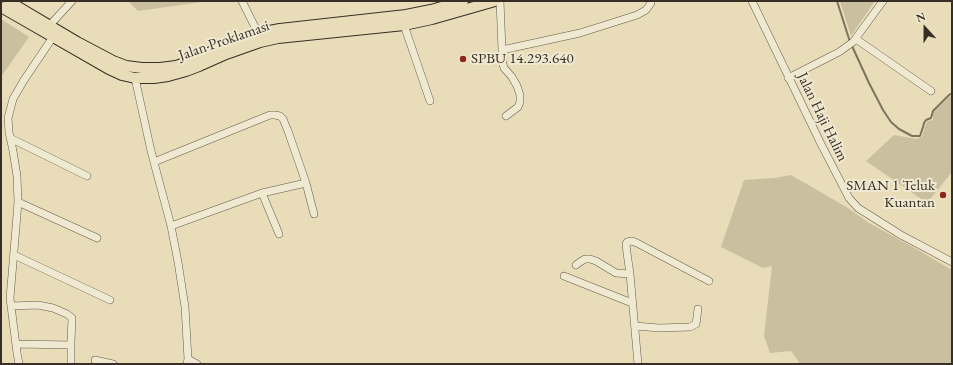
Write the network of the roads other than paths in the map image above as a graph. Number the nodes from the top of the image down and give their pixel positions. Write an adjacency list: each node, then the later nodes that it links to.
1 (72, 1): 11 (street)
2 (242, 1): 13 (street)
3 (459, 1): 12 (highway, Jalan Proklamasi)
4 (495, 1): 10 (highway, Jalan Proklamasi)
5 (500, 1): 16 (street)
6 (651, 1): 16 (street)
7 (752, 1): 18 (street, Jalan Haji Halim)
8 (884, 1): 15 (street)
9 (5, 4): 11 (highway, Jalan Proklamasi); 14 (highway, Jalan Proklamasi)
10 (404, 25): 12 (highway, Jalan Proklamasi); 20 (street)
11 (49, 26): 13 (highway, Jalan Proklamasi)
12 (306, 30): 13 (highway, Jalan Proklamasi); 17 (highway, Jalan Proklamasi)
13 (258, 33)
14 (53, 37): 17 (highway, Jalan Proklamasi); 22 (street)
15 (852, 42): 18 (street); 19 (street)
16 (502, 50): 21 (street)
17 (135, 78): 23 (street)
18 (788, 78): 33 (street, Jalan Haji Halim)
19 (931, 91)
20 (430, 101)
21 (506, 116)
22 (10, 138): 24 (street); 27 (street)
23 (154, 162): 25 (street); 29 (street)
24 (87, 176)
25 (306, 183): 26 (street); 28 (street)
26 (262, 193): 29 (street); 30 (street)
27 (18, 202): 31 (street); 32 (street)
28 (314, 214)
29 (171, 226): 46 (street)
30 (279, 234)
31 (97, 238)
32 (14, 255): 38 (street); 40 (street)
33 (952, 262)
34 (576, 265): 35 (street)
35 (630, 274): 37 (street); 39 (street)
36 (564, 276): 39 (street)
37 (709, 281)
38 (110, 300)
39 (632, 303): 42 (street)
40 (11, 306): 43 (street); 44 (street)
41 (698, 309): 42 (street)
42 (635, 326): 51 (street)
43 (16, 344): 44 (street); 47 (street)
44 (71, 345): 48 (street)
45 (95, 360): 49 (street)
46 (188, 362): 50 (street)
47 (19, 364)
48 (71, 364)
49 (113, 364)
50 (197, 364)
51 (638, 364)

